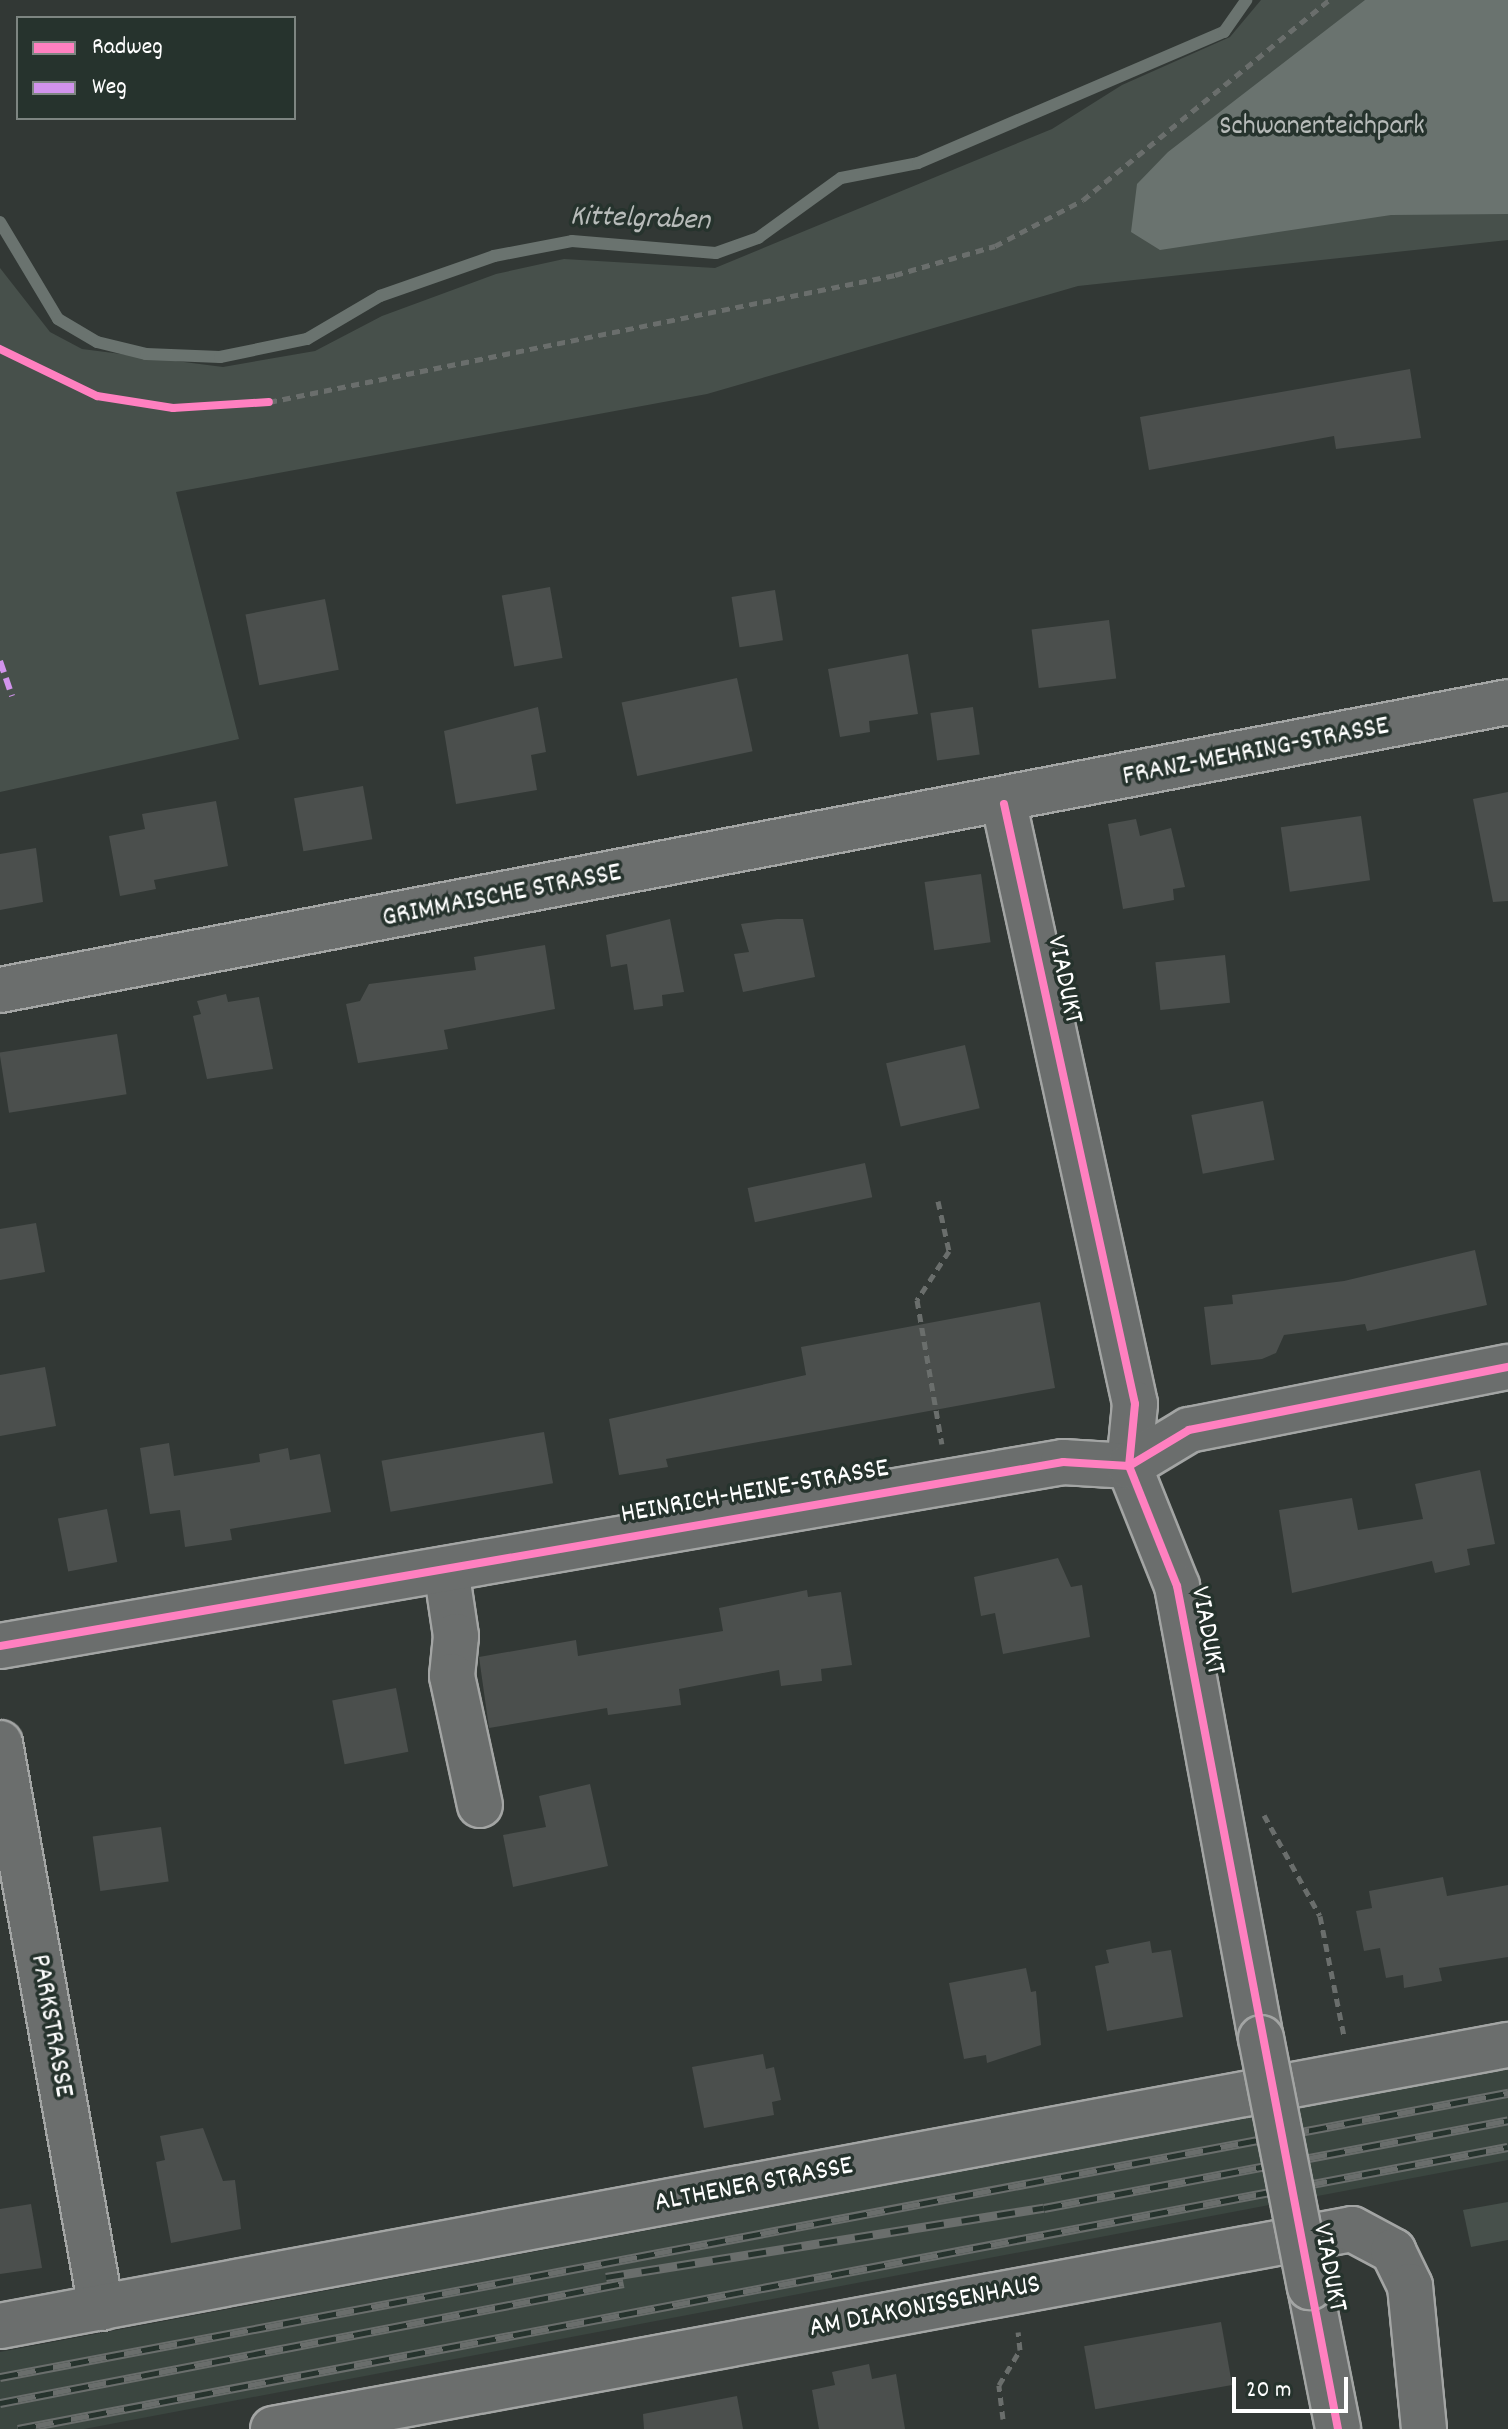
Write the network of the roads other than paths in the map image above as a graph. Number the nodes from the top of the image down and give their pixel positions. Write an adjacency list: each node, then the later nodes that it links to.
1 (1508, 702): 2 (street, FRANZ-MEHRING-STRASSE)
2 (1004, 804): 3 (street, GRIMMAISCHE STRASSE); 5 (street, VIADUKT)
3 (0, 990)
4 (1508, 1367): 5 (street)
5 (1129, 1466): 6 (street, HEINRICH-HEINE-STRASSE); 14 (street, VIADUKT, bridge)
6 (446, 1569): 7 (street, HEINRICH-HEINE-STRASSE); 9 (street)
7 (0, 1646)
8 (0, 1743): 11 (street, PARKSTRASSE)
9 (480, 1805)
10 (1508, 2045): 11 (street, ALTHENER STRASSE)
11 (101, 2308): 12 (street, ALTHENER STRASSE)
12 (0, 2326)
13 (273, 2429): 15 (street, AM DIAKONISSENHAUS)
14 (1338, 2429)
15 (1424, 2429)

